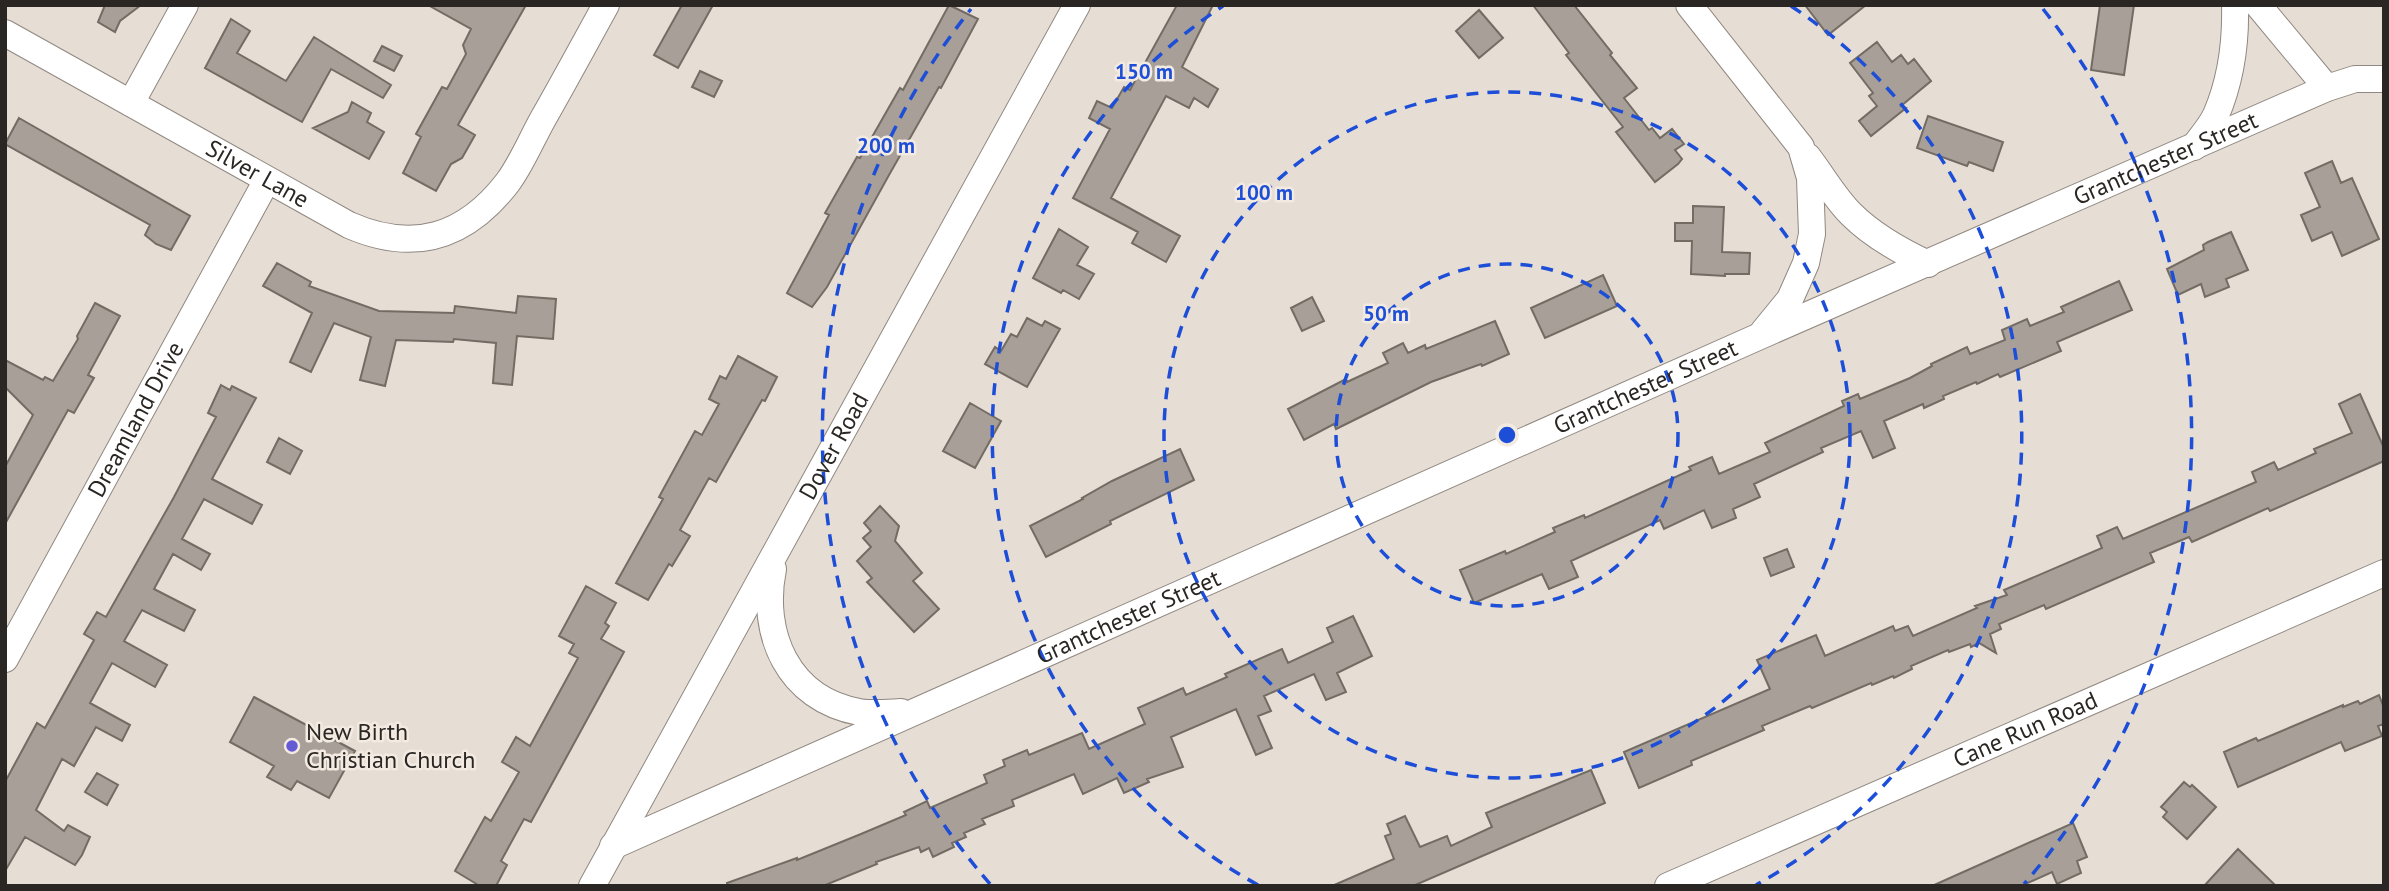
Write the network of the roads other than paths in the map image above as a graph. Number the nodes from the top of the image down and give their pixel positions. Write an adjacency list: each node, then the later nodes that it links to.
1 (185, 5): 10 (street)
2 (606, 5): 13 (street, Silver Lane)
3 (1077, 5): 16 (street, Dover Road)
4 (1689, 5): 11 (street)
5 (2235, 5): 12 (street)
6 (2258, 5): 9 (street)
7 (5, 33): 10 (street, Silver Lane)
8 (2384, 79): 9 (street, Grantchester Street)
9 (2327, 88): 12 (street, Grantchester Street)
10 (131, 103): 13 (street, Silver Lane)
11 (1801, 147): 14 (street); 15 (street)
12 (2193, 148): 14 (street, Grantchester Street)
13 (267, 180): 18 (street, Dreamland Drive)
14 (1928, 264): 15 (street, Grantchester Street)
15 (1760, 336): 19 (street, Grantchester Street)
16 (777, 550): 19 (street, Grantchester Street); 20 (street, Dover Road)
17 (2384, 573): 22 (street, Cane Run Road)
18 (5, 659)
19 (913, 711): 20 (street, Grantchester Street)
20 (613, 846): 21 (street, Dover Road)
21 (592, 886)
22 (1668, 886)

